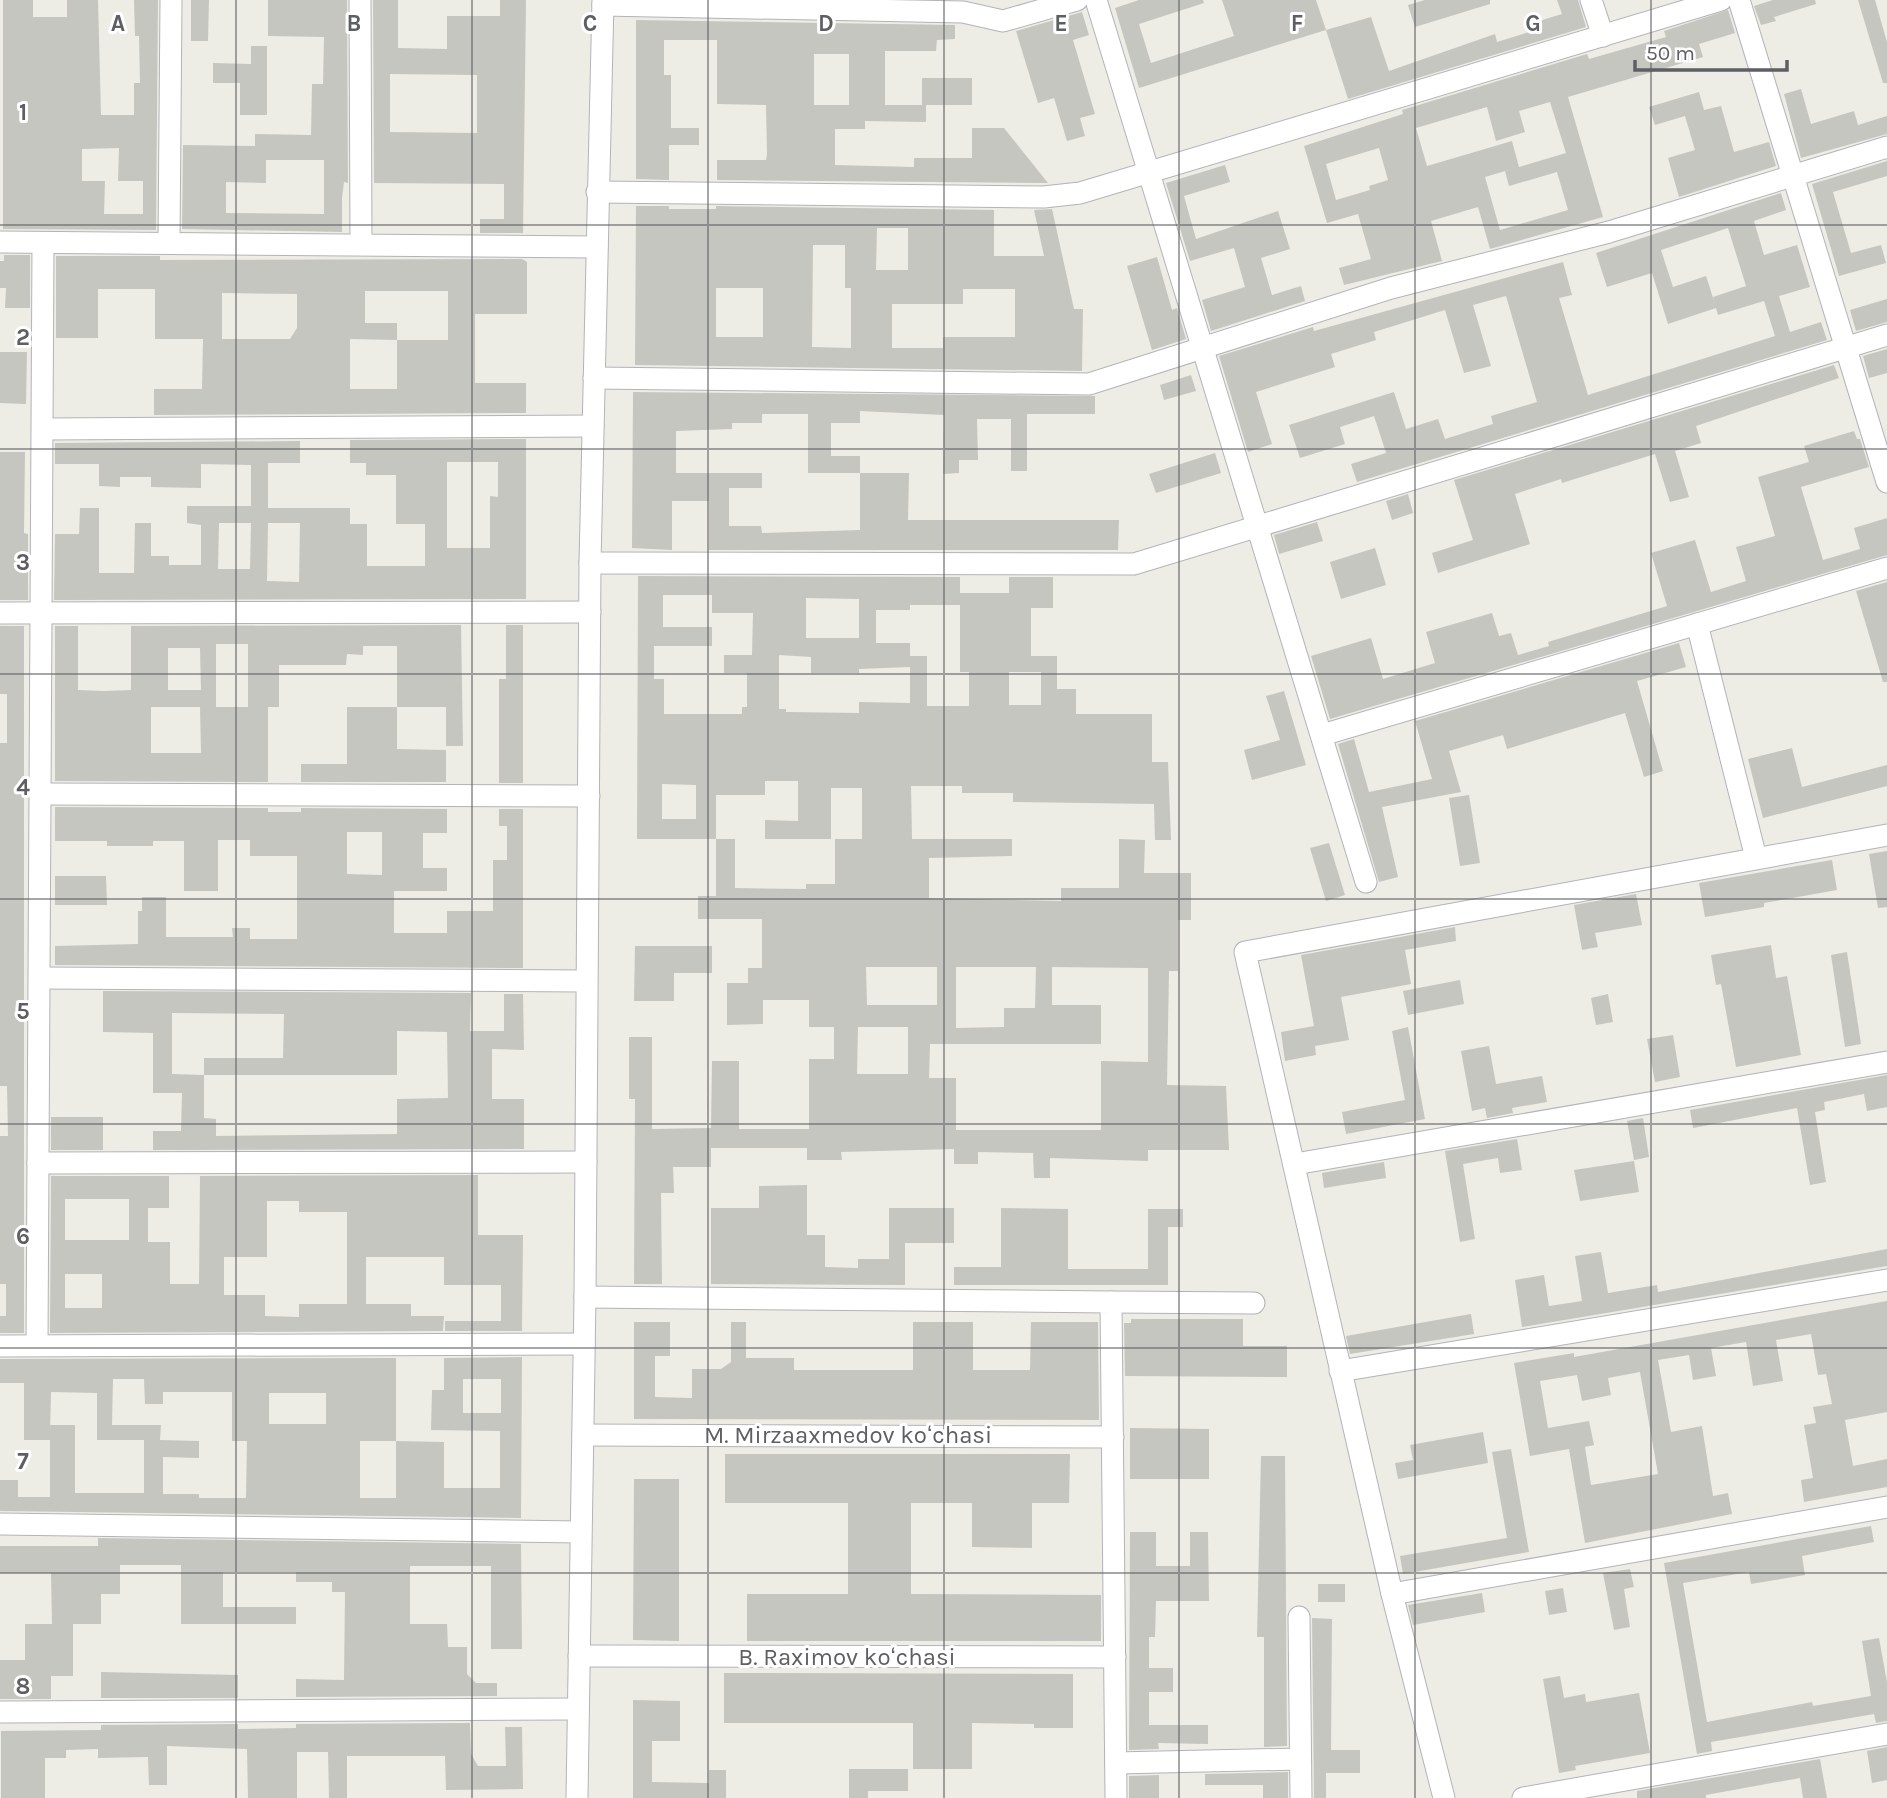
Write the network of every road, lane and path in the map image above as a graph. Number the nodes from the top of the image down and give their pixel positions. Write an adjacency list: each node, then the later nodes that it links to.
1 (171, 0): 15 (street)
2 (360, 0): 17 (street)
3 (1077, 0): 8 (street)
4 (1096, 0): 11 (street)
5 (1591, 0): 9 (street)
6 (1721, 0): 9 (street)
7 (1739, 0): 12 (street)
8 (603, 3): 13 (street)
9 (1603, 36): 11 (street)
10 (1887, 147): 12 (street)
11 (1149, 173): 13 (street); 21 (street)
12 (1793, 174): 20 (street); 21 (street)
13 (597, 192): 18 (street)
14 (0, 242): 16 (street)
15 (169, 242): 16 (street); 17 (street)
16 (43, 244): 24 (street)
17 (361, 244): 18 (street)
18 (597, 247): 22 (street)
19 (1887, 335): 20 (street)
20 (1846, 347): 25 (street); 26 (street)
21 (1201, 351): 22 (street); 26 (street)
22 (594, 378): 23 (street)
23 (593, 426): 24 (street); 27 (street)
24 (44, 429): 30 (street)
25 (1887, 482)
26 (1256, 528): 27 (street); 33 (street)
27 (590, 563): 31 (street)
28 (1887, 568): 32 (street)
29 (0, 612): 30 (street)
30 (41, 612): 31 (street); 34 (street)
31 (590, 612): 35 (street)
32 (1697, 624): 33 (street); 37 (street)
33 (1322, 735): 38 (street)
34 (41, 794): 35 (street); 39 (street)
35 (589, 796): 40 (street)
36 (1887, 835): 37 (street)
37 (1756, 858): 44 (street)
38 (1366, 882)
39 (40, 978): 40 (street); 43 (street)
40 (586, 981): 42 (street)
41 (1887, 1062): 44 (street)
42 (586, 1162): 43 (street); 46 (street)
43 (38, 1163): 50 (street)
44 (1295, 1164): 52 (street)
45 (1887, 1280): 52 (street)
46 (585, 1297): 47 (street); 49 (street)
47 (1111, 1302): 48 (street); 54 (street)
48 (1254, 1303)
49 (584, 1344): 50 (street); 53 (street)
50 (37, 1345): 51 (street)
51 (0, 1346)
52 (1340, 1371): 58 (street)
53 (583, 1435): 54 (street, M. Mirzaaxmedov koʻchasi); 57 (street)
54 (1112, 1437): 61 (street)
55 (1887, 1507): 58 (street)
56 (0, 1524): 57 (street)
57 (580, 1532): 60 (street)
58 (1392, 1594): 70 (street)
59 (1299, 1617): 65 (street)
60 (579, 1656): 61 (street, B. Raximov koʻchasi); 62 (street)
61 (1115, 1657): 66 (street)
62 (578, 1709): 63 (street); 67 (street)
63 (0, 1712)
64 (1887, 1734): 71 (street)
65 (1300, 1759): 66 (street); 69 (street)
66 (1116, 1763): 68 (street)
67 (577, 1798)
68 (1116, 1798)
69 (1301, 1798)
70 (1444, 1798)
71 (1522, 1798)

